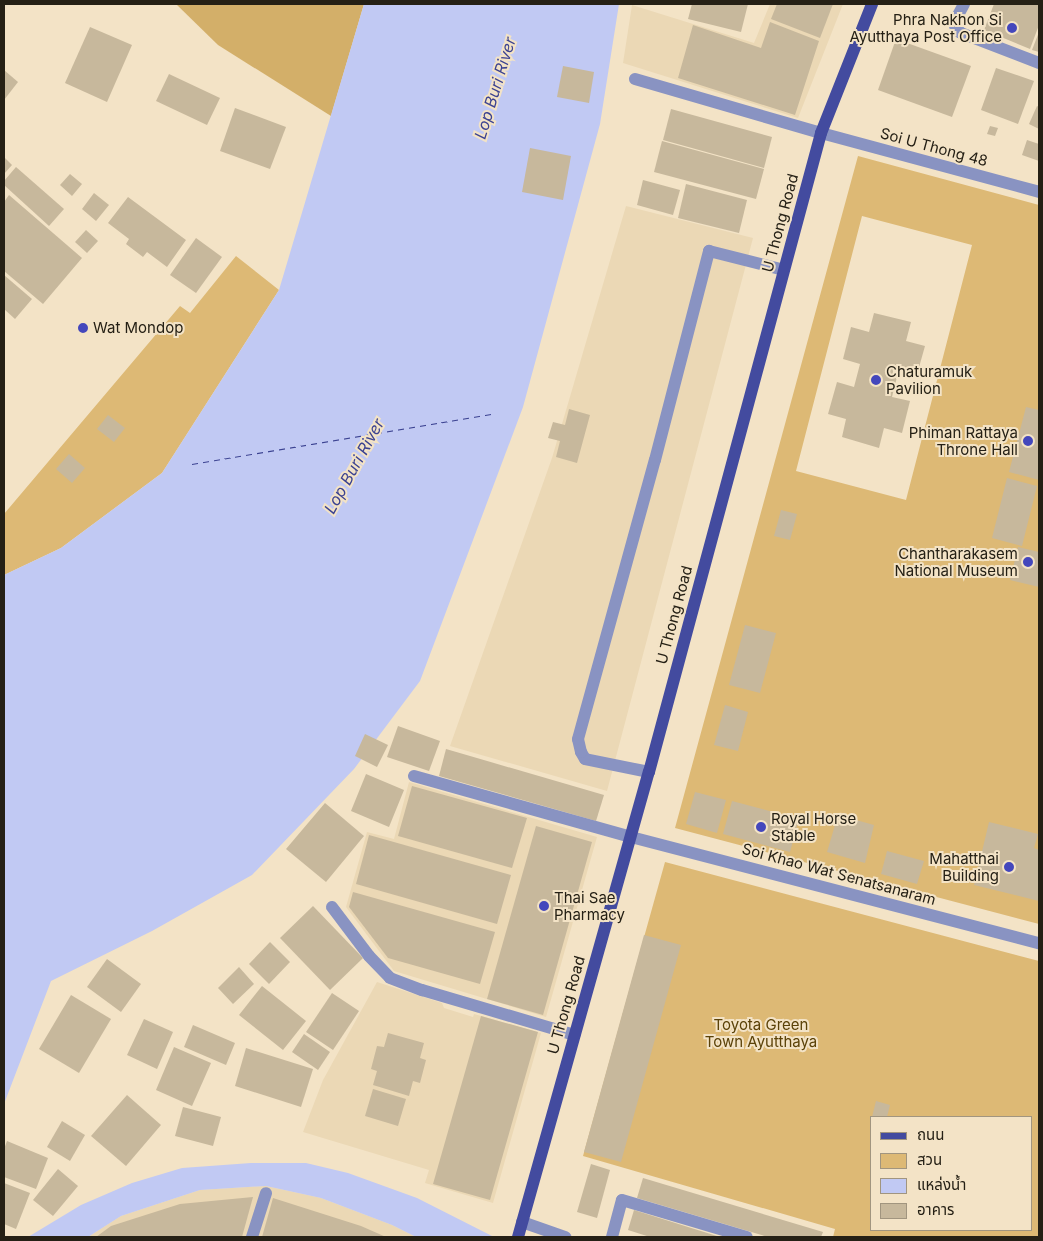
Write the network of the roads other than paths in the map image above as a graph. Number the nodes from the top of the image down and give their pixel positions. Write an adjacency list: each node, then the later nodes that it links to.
1 (872, 4): 5 (main road, U Thong Road)
2 (964, 4): 3 (street)
3 (1039, 63)
4 (635, 79): 5 (street, Soi U Thong 48)
5 (821, 133): 6 (street, Soi U Thong 48); 7 (main road, U Thong Road)
6 (1039, 192)
7 (784, 270): 8 (main road, U Thong Road); 8 (street)
8 (649, 772): 10 (main road, U Thong Road)
9 (414, 776): 10 (street, Soi Khao Wat Senatsanaram)
10 (630, 837): 12 (street, Soi Khao Wat Senatsanaram); 13 (main road, U Thong Road)
11 (332, 907): 13 (street)
12 (1039, 943)
13 (575, 1034): 15 (main road, U Thong Road)
14 (266, 1193): 16 (street)
15 (522, 1222): 17 (main road, U Thong Road); 18 (street)
16 (252, 1237)
17 (518, 1237)
18 (565, 1237)
19 (612, 1237): 20 (street)
20 (747, 1237)

